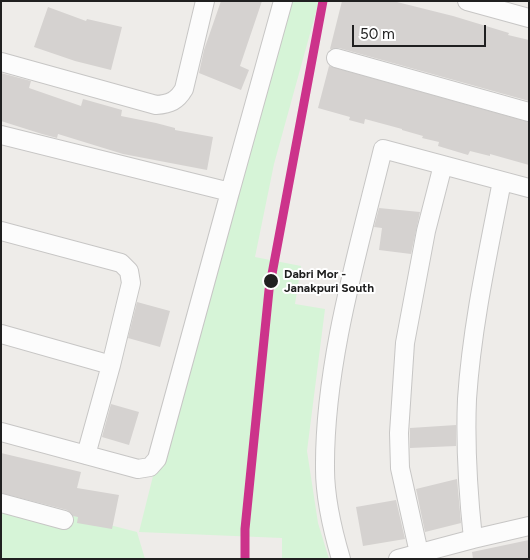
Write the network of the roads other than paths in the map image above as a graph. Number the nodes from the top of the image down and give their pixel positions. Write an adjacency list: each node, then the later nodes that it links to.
1 (205, 1): 6 (street)
2 (283, 1): 12 (street)
3 (467, 1): 4 (street)
4 (529, 18)
5 (336, 58): 7 (street)
6 (1, 62)
7 (529, 112)
8 (1, 134): 12 (street)
9 (443, 165): 10 (street); 22 (street); 23 (street)
10 (502, 181): 11 (street); 21 (street)
11 (529, 188)
12 (230, 192): 17 (street)
13 (1, 231): 15 (street)
14 (1, 334): 15 (street)
15 (111, 365): 17 (street)
16 (1, 432): 17 (street)
17 (86, 454)
18 (1, 503): 19 (street)
19 (64, 520)
20 (529, 526): 21 (street)
21 (463, 547): 22 (street)
22 (419, 553): 24 (street)
23 (341, 559)
24 (398, 559)

